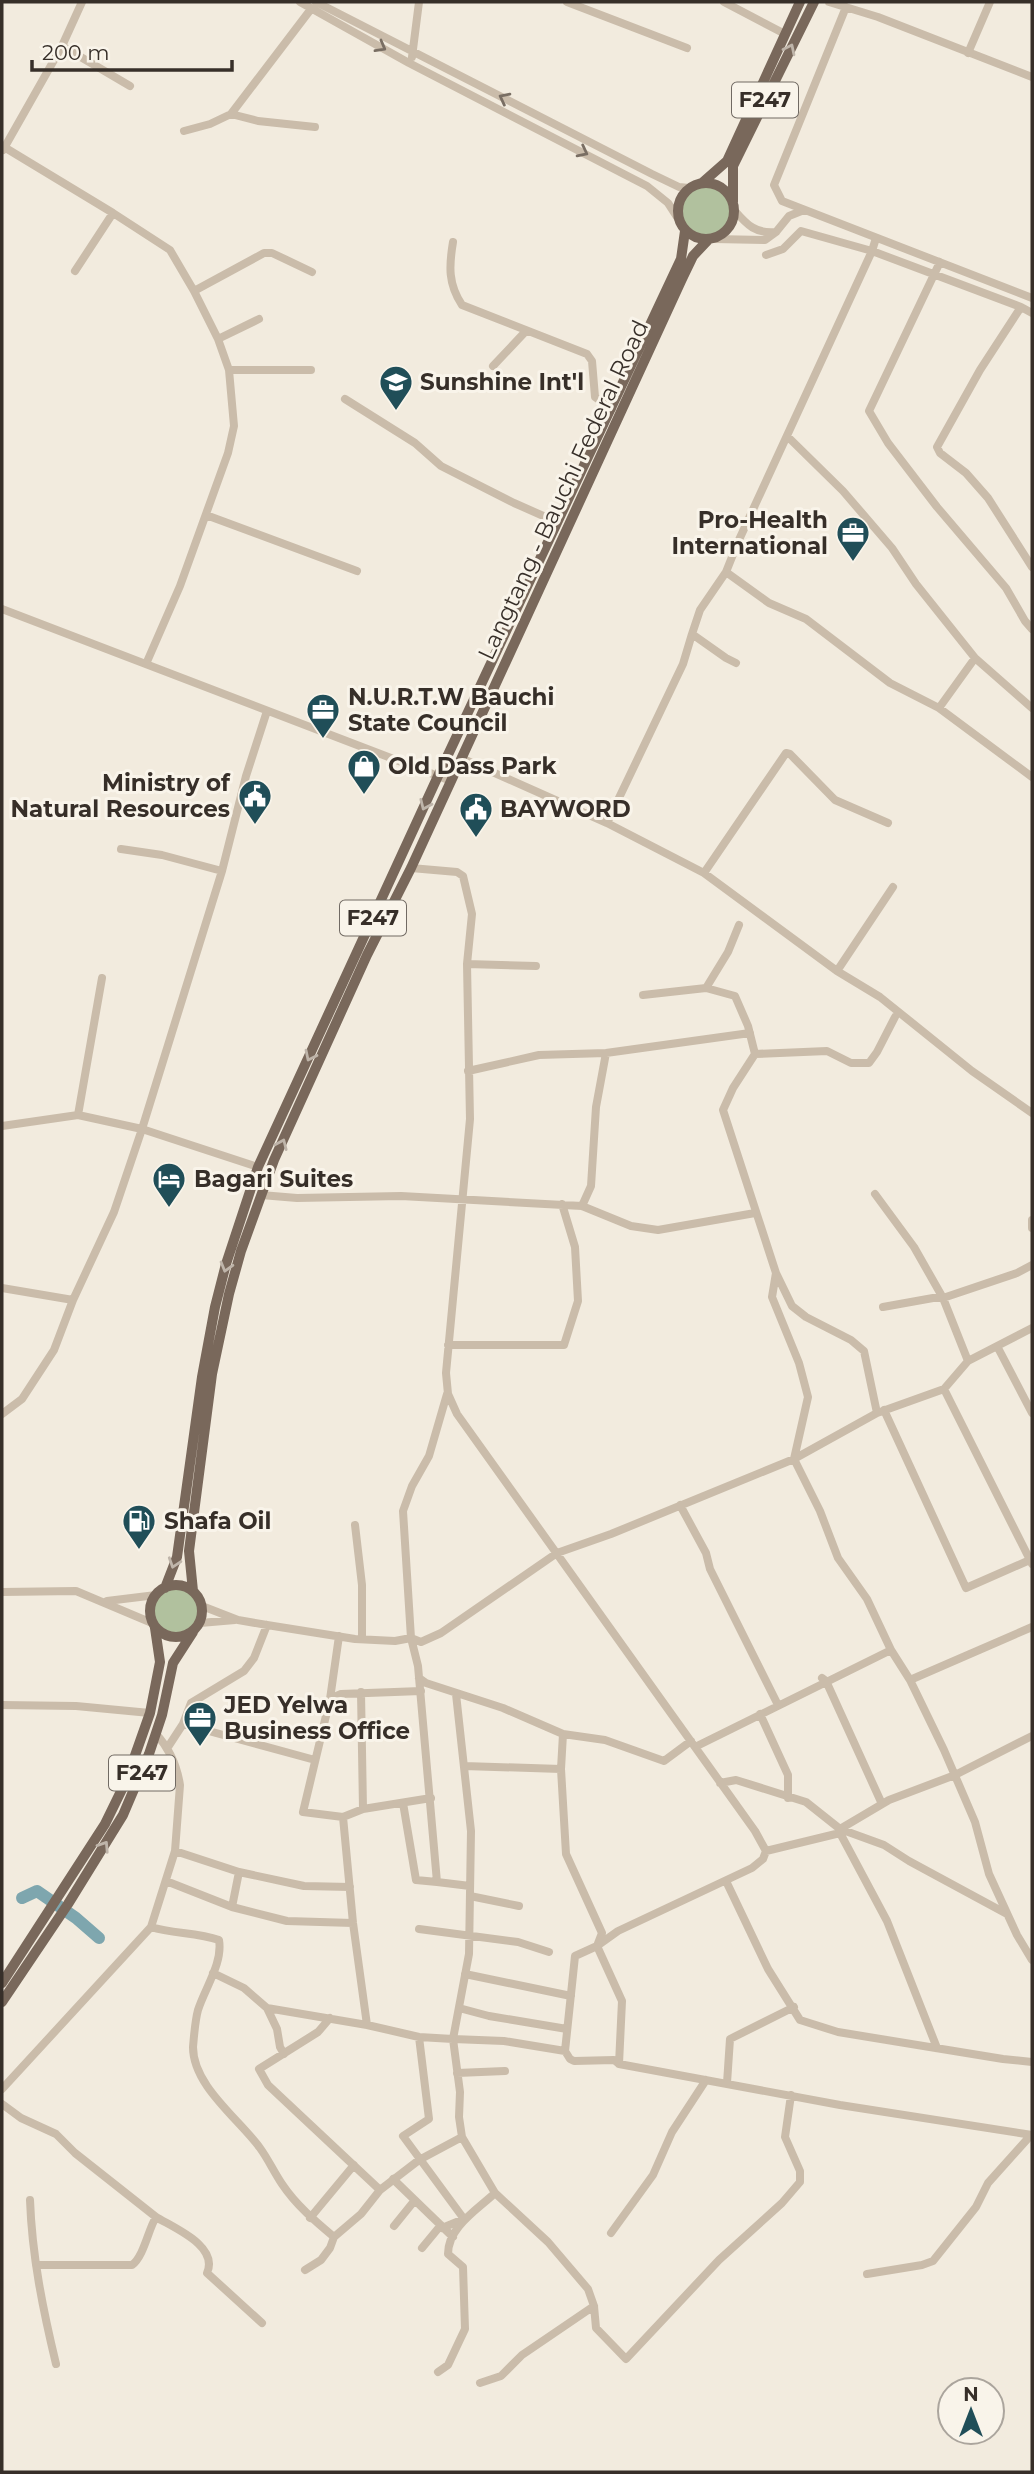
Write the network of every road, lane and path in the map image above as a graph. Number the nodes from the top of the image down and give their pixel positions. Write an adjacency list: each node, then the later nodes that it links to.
1 (82, 2): 13 (street)
2 (300, 2): 10 (street)
3 (419, 2): 16 (street)
4 (567, 2): 14 (street)
5 (724, 2): 12 (street)
6 (800, 2): 12 (main road, F247)
7 (814, 2): 26 (main road, F247, one-way to 7)
8 (830, 2): 11 (street)
9 (990, 2): 15 (street)
10 (314, 5): 16 (street); 17 (street, one-way to 17); 20 (street)
11 (846, 7): 15 (street); 27 (street)
12 (785, 34): 24 (main road, F247)
13 (62, 46): 19 (street); 23 (street)
14 (687, 48)
15 (968, 52): 18 (street)
16 (414, 53): 17 (street); 25 (street, one-way to 16)
17 (409, 63): 29 (street, one-way to 29)
18 (1032, 77)
19 (130, 86)
20 (231, 114): 21 (street); 22 (street)
21 (315, 127)
22 (184, 131)
23 (3, 150): 28 (street)
24 (702, 183): 25 (main road, F247); 26 (main road)
25 (689, 188): 29 (main road)
26 (734, 207): 31 (street); 33 (main road, F247)
27 (804, 210): 31 (street); 32 (street)
28 (113, 213): 38 (street); 41 (street)
29 (679, 220): 30 (main road)
30 (685, 231): 33 (main road); 52 (main road, Langtang - Bauchi Federal Road / F247)
31 (776, 232): 33 (street)
32 (876, 238): 35 (street); 37 (street)
33 (711, 239): 68 (main road, Langtang - Bauchi Federal Road / F247)
34 (453, 242): 46 (street)
35 (872, 251): 36 (street); 40 (street); 53 (street)
36 (765, 255)
37 (940, 262): 40 (street); 42 (street)
38 (75, 271)
39 (312, 272): 41 (street)
40 (935, 276): 43 (street); 60 (street)
41 (194, 291): 47 (street)
42 (1032, 298)
43 (1021, 307): 44 (street); 56 (street)
44 (1032, 313)
45 (259, 319): 47 (street)
46 (526, 331): 48 (street); 52 (street)
47 (218, 339): 49 (street)
48 (493, 366)
49 (229, 370): 50 (street); 54 (street)
50 (311, 370)
51 (345, 399): 55 (street)
52 (612, 409): 55 (main road, Langtang - Bauchi Federal Road / F247)
53 (787, 436): 58 (street); 62 (street)
54 (206, 515): 57 (street); 64 (street)
55 (557, 522): 69 (main road, Langtang - Bauchi Federal Road / F247)
56 (1032, 567)
57 (357, 571)
58 (726, 572): 61 (street); 65 (street)
59 (2, 609): 64 (street)
60 (1032, 629)
61 (692, 634): 63 (street); 72 (street)
62 (975, 658): 65 (street); 66 (street)
63 (736, 663)
64 (146, 664): 67 (street)
65 (939, 708): 70 (street)
66 (1032, 708)
67 (267, 711): 69 (street); 76 (street)
68 (461, 758): 71 (main road, Langtang - Bauchi Federal Road / F247); 72 (street)
69 (438, 776): 71 (street); 95 (main road, Langtang - Bauchi Federal Road / F247, one-way to 95)
70 (1032, 777)
71 (451, 781): 75 (main road, Langtang - Bauchi Federal Road / F247)
72 (607, 822): 77 (street)
73 (888, 823): 77 (street)
74 (121, 849): 76 (street)
75 (411, 868): 80 (street); 97 (main road, Langtang - Bauchi Federal Road / F247, one-way to 75)
76 (222, 871): 94 (street)
77 (704, 873): 82 (street)
78 (892, 887): 82 (street)
79 (739, 925): 84 (street)
80 (467, 964): 81 (street); 90 (street)
81 (536, 966)
82 (837, 971): 91 (street)
83 (102, 978): 92 (street)
84 (706, 988): 85 (street); 87 (street)
85 (643, 995)
86 (895, 1017): 89 (street)
87 (750, 1034): 88 (street); 89 (street)
88 (606, 1053): 90 (street); 100 (street)
89 (755, 1054): 101 (street)
90 (468, 1071): 98 (street)
91 (1032, 1113)
92 (78, 1115): 93 (street); 94 (street)
93 (2, 1126)
94 (142, 1129): 95 (street); 108 (street)
95 (258, 1167): 124 (main road, Langtang - Bauchi Federal Road / F247, one-way to 124)
96 (876, 1194): 107 (street)
97 (261, 1195): 98 (street); 125 (main road, Langtang - Bauchi Federal Road / F247)
98 (461, 1199): 99 (street); 111 (street)
99 (562, 1204): 100 (street); 111 (street)
100 (582, 1206): 101 (street)
101 (755, 1213): 105 (street)
102 (1032, 1220): 103 (street)
103 (1032, 1228)
104 (1032, 1265): 107 (street)
105 (776, 1273): 116 (street); 119 (street)
106 (2, 1288): 108 (street)
107 (943, 1298): 109 (street); 113 (street)
108 (72, 1300): 118 (street)
109 (883, 1307)
110 (1032, 1328): 112 (street)
111 (448, 1345): 115 (street)
112 (997, 1346): 113 (street); 117 (street)
113 (968, 1361): 114 (street)
114 (944, 1389): 116 (street); 123 (street)
115 (447, 1394): 122 (street); 137 (street)
116 (881, 1411): 119 (street); 123 (street)
117 (1032, 1413)
118 (2, 1415)
119 (794, 1459): 120 (street); 139 (street)
120 (680, 1505): 122 (street); 148 (street)
121 (355, 1525): 138 (street)
122 (557, 1553): 137 (street); 155 (street)
123 (1032, 1562)
124 (165, 1588): 125 (main road); 127 (main road)
125 (193, 1591): 129 (main road, F247)
126 (2, 1592): 128 (street)
127 (156, 1595): 128 (street); 132 (main road, F247)
128 (103, 1601): 132 (street)
129 (202, 1606): 130 (street); 131 (main road)
130 (238, 1620): 131 (street); 133 (street)
131 (200, 1623): 135 (main road, F247)
132 (154, 1625): 135 (main road); 149 (main road, F247)
133 (267, 1625): 136 (street); 151 (street)
134 (1032, 1627): 142 (street)
135 (192, 1632): 152 (main road, F247)
136 (339, 1636): 138 (street); 146 (street)
137 (411, 1638): 138 (street); 140 (street)
138 (362, 1639)
139 (891, 1650): 141 (street); 142 (street)
140 (419, 1678): 143 (street); 145 (street)
141 (824, 1679): 148 (street); 165 (street)
142 (910, 1680): 160 (street)
143 (421, 1691): 144 (street); 162 (street)
144 (361, 1692): 146 (street); 166 (street)
145 (456, 1694): 153 (street); 158 (street)
146 (330, 1699): 157 (street)
147 (2, 1705): 149 (street)
148 (778, 1705): 150 (street)
149 (150, 1713): 178 (main road, F247)
150 (760, 1714): 155 (street); 163 (street)
151 (183, 1724): 156 (street); 157 (street)
152 (156, 1734): 156 (street); 178 (main road, F247, one-way to 152)
153 (563, 1734): 155 (street); 159 (street)
154 (1032, 1736): 160 (street)
155 (693, 1744): 161 (street)
156 (168, 1747): 169 (street)
157 (315, 1760): 167 (street)
158 (464, 1766): 159 (street); 175 (street)
159 (561, 1769): 187 (street)
160 (955, 1775): 165 (street); 181 (street)
161 (720, 1783): 163 (street); 170 (street)
162 (431, 1798): 164 (street); 174 (street)
163 (788, 1798): 168 (street)
164 (403, 1803): 166 (street); 174 (street)
165 (882, 1804): 168 (street)
166 (363, 1809): 167 (street)
167 (343, 1817): 176 (street)
168 (840, 1831): 170 (street); 181 (street); 203 (street)
169 (175, 1851): 171 (street); 172 (street)
170 (766, 1852): 173 (street)
171 (239, 1872): 176 (street); 180 (street)
172 (166, 1881): 180 (street); 184 (street)
173 (726, 1881): 187 (street); 195 (street)
174 (437, 1882): 175 (street)
175 (470, 1886): 177 (street)
176 (350, 1887): 183 (street)
177 (470, 1896): 179 (street); 186 (street)
178 (63, 1900): 182 (main road, F247)
179 (519, 1906)
180 (232, 1907): 183 (street)
181 (1007, 1914): 189 (street)
182 (52, 1917): 192 (main road, F247); 194 (main road, F247)
183 (353, 1923): 199 (street)
184 (150, 1927): 190 (street); 212 (street)
185 (419, 1928): 186 (street)
186 (469, 1936): 188 (street); 191 (street)
187 (597, 1946): 193 (street); 207 (street)
188 (549, 1952)
189 (1032, 1960)
190 (214, 1973): 196 (street); 225 (street)
191 (465, 1974): 193 (street); 197 (street)
192 (2, 1983)
193 (571, 1996): 200 (street)
194 (2, 2002)
195 (794, 2007): 203 (street); 211 (street)
196 (267, 2008): 198 (street); 205 (street)
197 (459, 2008): 200 (street); 202 (street)
198 (330, 2018): 199 (street); 205 (street)
199 (367, 2025): 201 (street)
200 (567, 2029): 204 (street)
201 (419, 2037): 202 (street); 217 (street)
202 (453, 2039): 204 (street); 209 (street)
203 (937, 2048): 206 (street)
204 (565, 2051): 207 (street)
205 (284, 2054): 218 (street)
206 (1032, 2062)
207 (619, 2064): 210 (street)
208 (505, 2071): 209 (street)
209 (457, 2073): 216 (street)
210 (706, 2080): 211 (street); 229 (street)
211 (727, 2083): 213 (street)
212 (2, 2089)
213 (791, 2095): 215 (street); 236 (street)
214 (2, 2104): 224 (street)
215 (1032, 2135): 235 (street)
216 (462, 2137): 217 (street); 221 (street)
217 (419, 2160): 219 (street); 226 (street)
218 (354, 2165): 220 (street); 225 (street)
219 (393, 2179): 220 (street); 223 (street)
220 (380, 2190): 230 (street)
221 (495, 2193): 226 (street); 236 (street)
222 (30, 2200): 233 (street)
223 (415, 2200): 227 (street); 228 (street)
224 (156, 2217): 233 (street); 237 (street)
225 (310, 2218): 230 (street)
226 (464, 2219): 228 (street); 231 (street)
227 (394, 2226)
228 (442, 2227): 231 (street); 232 (street)
229 (611, 2234)
230 (334, 2237): 234 (street)
231 (453, 2237): 239 (street)
232 (422, 2248)
233 (36, 2265): 238 (street)
234 (305, 2270)
235 (867, 2274)
236 (594, 2306): 240 (street)
237 (262, 2323)
238 (56, 2364)
239 (439, 2372)
240 (480, 2383)

